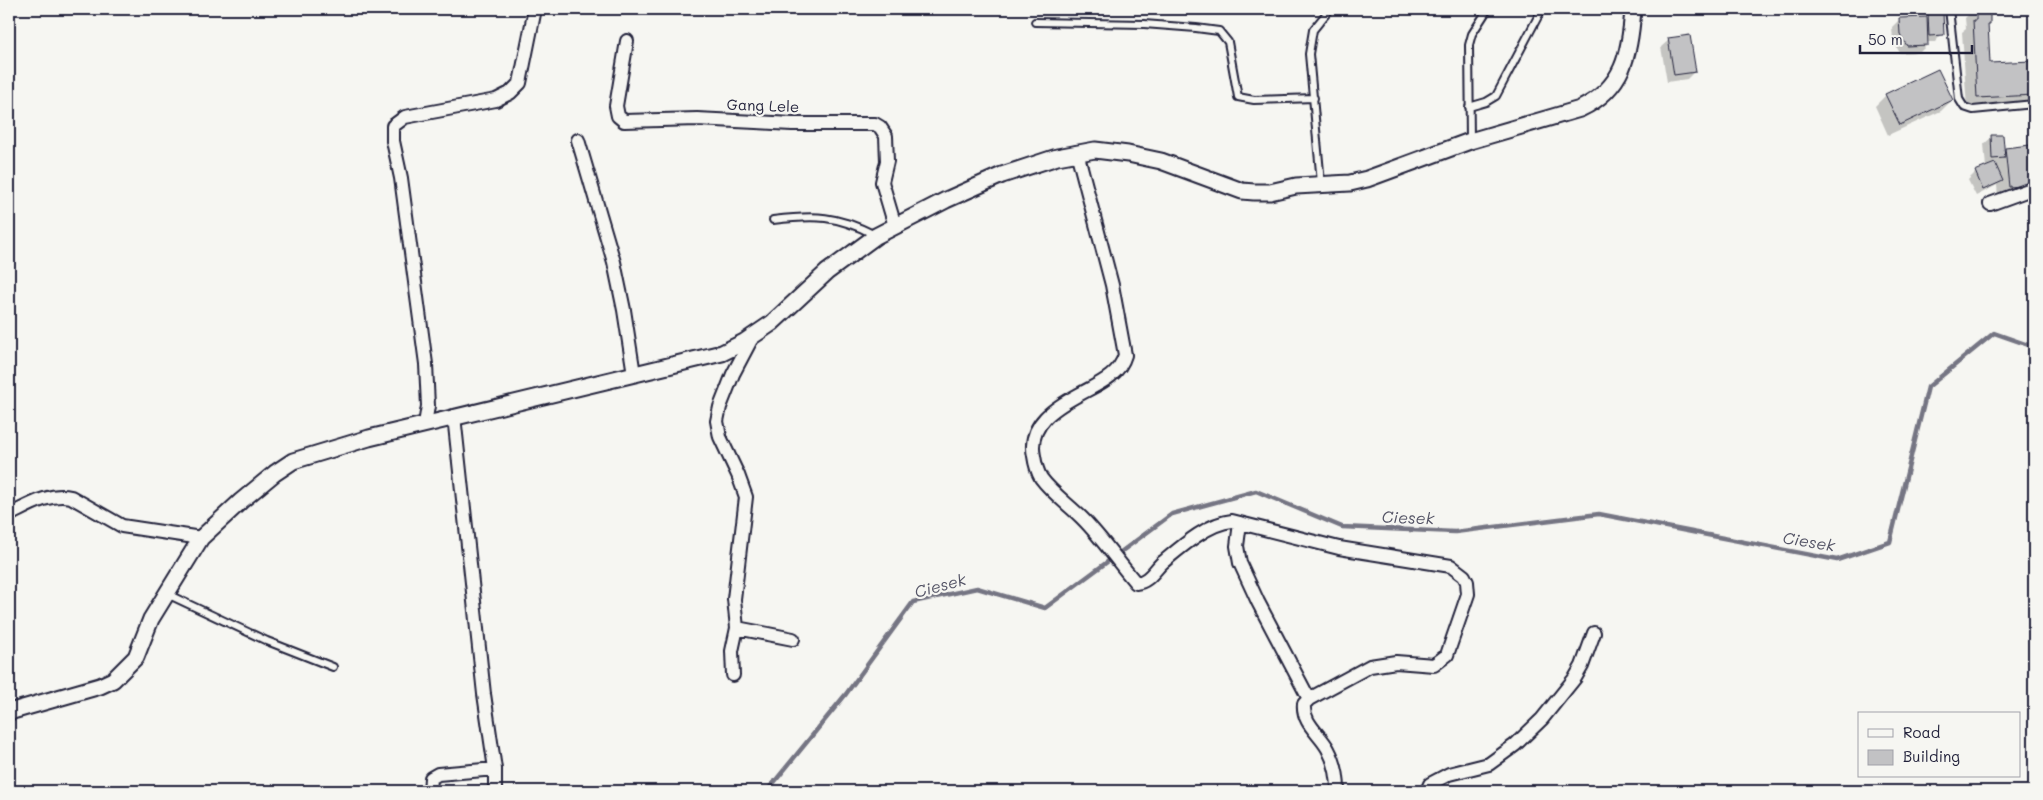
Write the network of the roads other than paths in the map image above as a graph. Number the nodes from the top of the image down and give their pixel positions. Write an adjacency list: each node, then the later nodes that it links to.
1 (535, 9): 24 (street)
2 (1330, 9): 9 (lane)
3 (1488, 9): 11 (lane)
4 (1542, 9): 11 (lane)
5 (1634, 9): 13 (street)
6 (1949, 9): 10 (lane)
7 (1035, 22): 9 (lane)
8 (627, 41): 19 (street, Gang Lele)
9 (1314, 98): 15 (lane)
10 (2034, 104)
11 (1469, 108): 13 (lane)
12 (578, 140): 22 (street)
13 (1470, 141): 15 (street)
14 (1078, 152): 15 (street); 19 (street); 26 (street)
15 (1322, 184)
16 (2034, 188): 17 (street)
17 (1990, 204)
18 (773, 220): 20 (lane)
19 (895, 226): 20 (street)
20 (876, 236): 21 (street)
21 (752, 338): 22 (street); 29 (street)
22 (634, 374): 23 (street)
23 (454, 416): 24 (street); 36 (street)
24 (425, 424): 27 (street)
25 (9, 515): 27 (street)
26 (1240, 523): 34 (street); 34 (street)
27 (201, 538): 28 (street)
28 (166, 594): 32 (lane); 35 (street)
29 (737, 628): 31 (street); 33 (street)
30 (1594, 633): 40 (street)
31 (793, 638)
32 (333, 667)
33 (734, 675)
34 (1309, 699): 39 (street)
35 (9, 712)
36 (495, 769): 37 (street); 38 (street)
37 (430, 791)
38 (495, 791)
39 (1338, 791)
40 (1427, 791)

